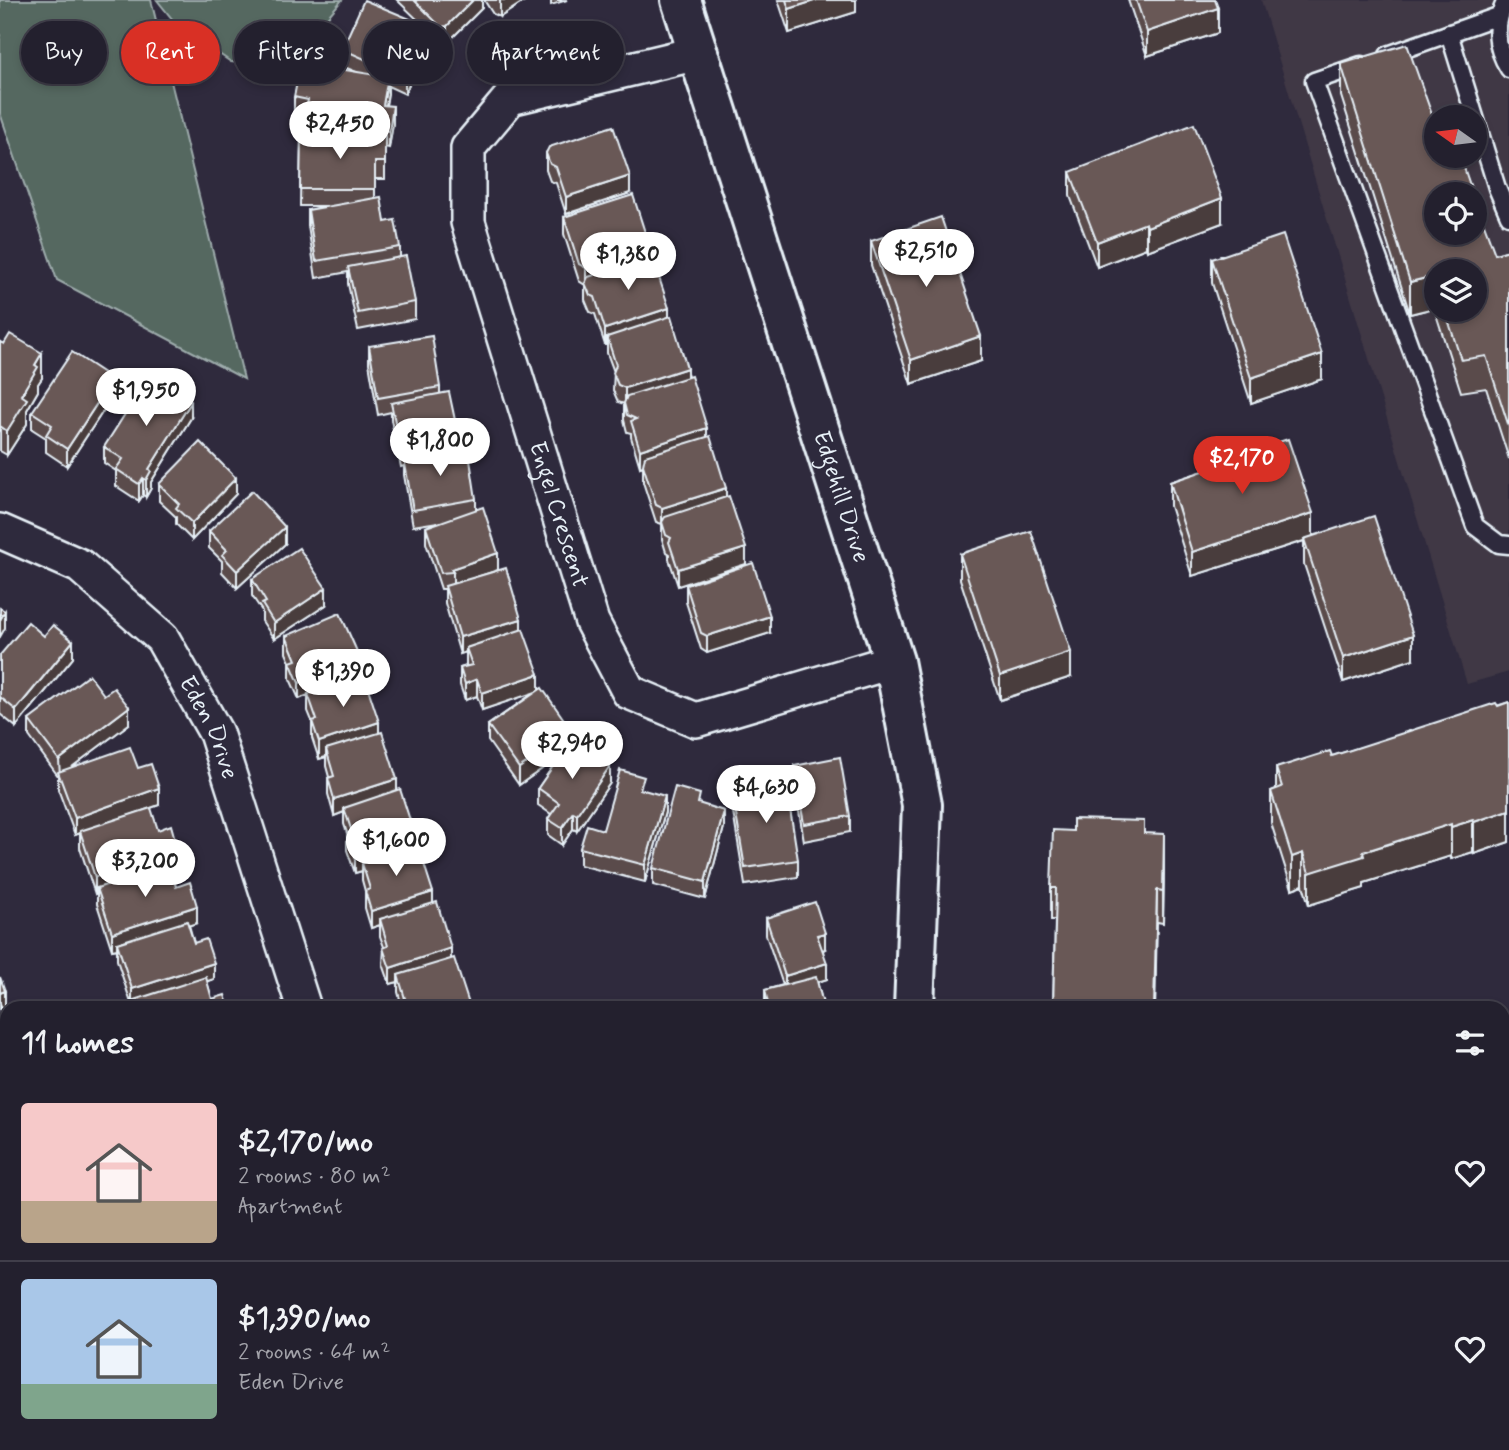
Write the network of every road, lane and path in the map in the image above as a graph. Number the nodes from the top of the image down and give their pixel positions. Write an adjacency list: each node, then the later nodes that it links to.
1 (681, 0): 5 (street, Edgehill Drive)
2 (1506, 0): 3 (lane)
3 (1498, 16): 4 (lane); 6 (lane)
4 (1449, 33): 7 (lane); 10 (lane)
5 (698, 53): 11 (street, Edgehill Drive); 11 (street, Engel Crescent)
6 (1509, 69)
7 (1503, 186): 8 (lane)
8 (1509, 216)
9 (0, 531): 12 (street, Eden Drive)
10 (1509, 545)
11 (894, 661): 13 (street, Edgehill Drive)
12 (302, 1001)
13 (914, 1001)

